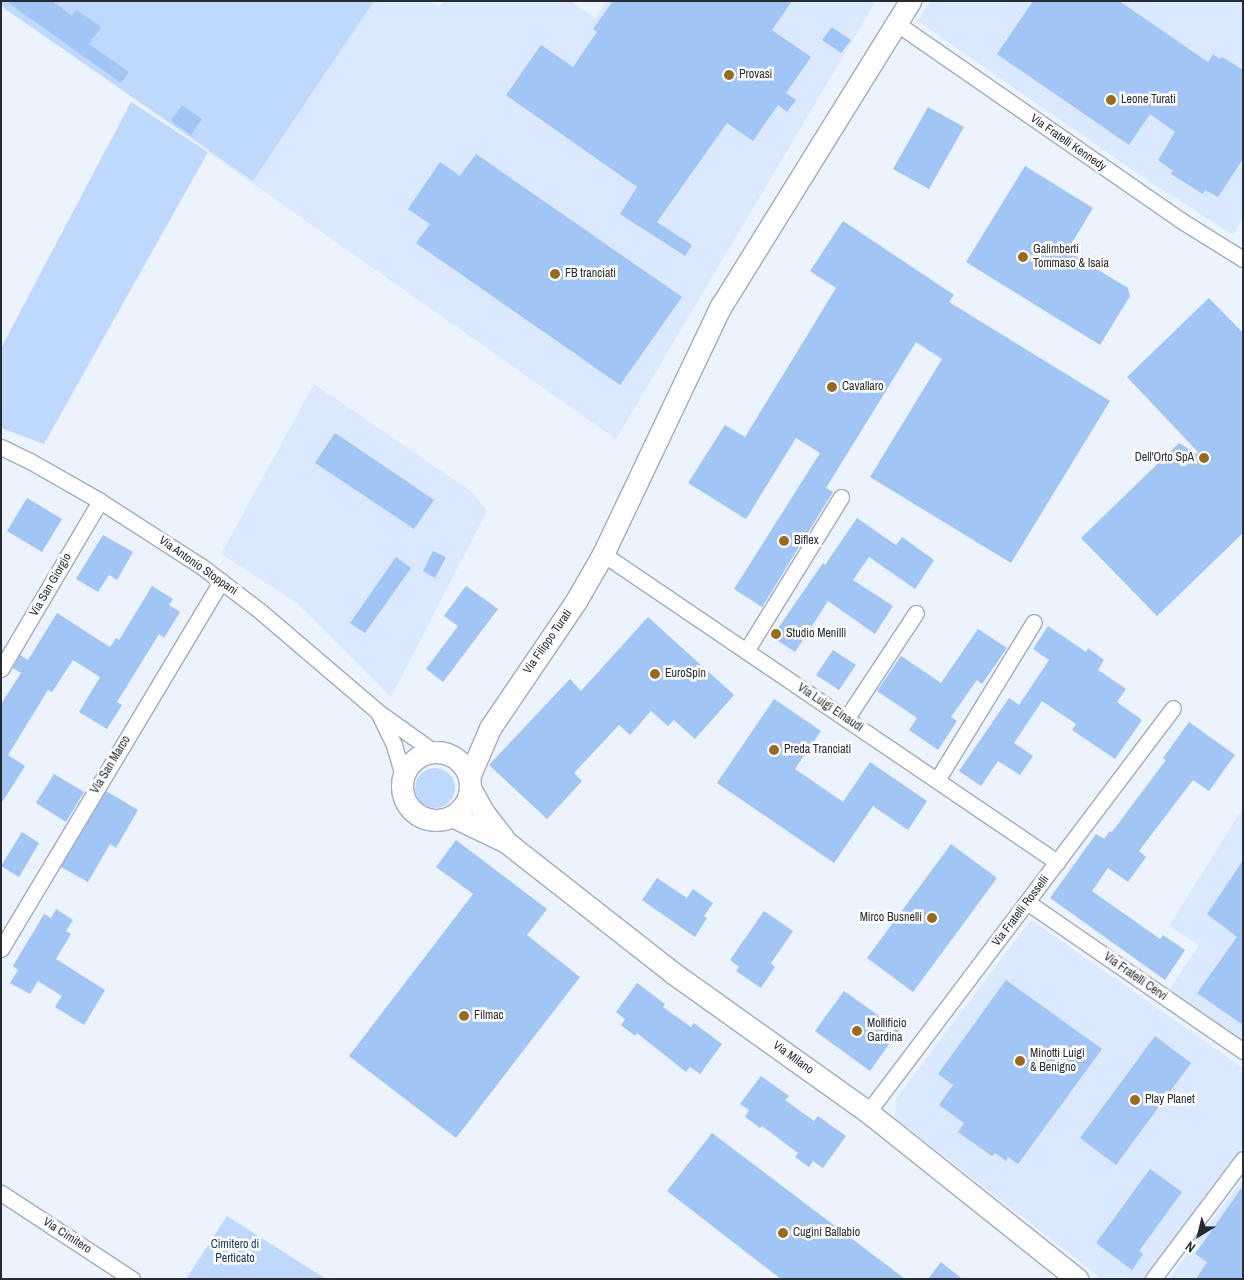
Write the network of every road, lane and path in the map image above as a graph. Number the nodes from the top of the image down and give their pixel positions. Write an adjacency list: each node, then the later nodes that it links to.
1 (910, 1): 2 (street, Via Filippo Turati)
2 (896, 23): 3 (street, Via Fratelli Kennedy); 7 (street, Via Filippo Turati)
3 (1243, 259)
4 (1, 447): 6 (street, Via Antonio Stoppani)
5 (841, 497): 11 (street)
6 (100, 501): 8 (street, Via Antonio Stoppani); 12 (street, Via San Giorgio)
7 (603, 554): 11 (street, Via Luigi Einaudi); 16 (street, Via Filippo Turati)
8 (221, 581): 14 (street, Via Antonio Stoppani); 25 (street, Via San Marco)
9 (916, 613): 15 (street)
10 (1034, 622): 19 (street)
11 (746, 651): 15 (street, Via Luigi Einaudi)
12 (1, 669)
13 (1172, 708): 23 (street, Via Fratelli Rosselli)
14 (378, 711): 17 (street, Via Antonio Stoppani); 18 (street, Via Antonio Stoppani)
15 (846, 719): 19 (street, Via Luigi Einaudi)
16 (490, 728): 17 (street, Via Filippo Turati); 20 (street, Via Filippo Turati)
17 (439, 752): 18 (street); 20 (street)
18 (403, 776): 21 (street)
19 (936, 780): 23 (street, Via Luigi Einaudi)
20 (470, 783): 21 (street); 22 (street, Via Milano)
21 (452, 816): 22 (street, Via Milano)
22 (506, 842): 27 (street, Via Milano)
23 (1057, 862): 24 (street, Via Fratelli Rosselli)
24 (1027, 902): 26 (street, Via Fratelli Cervi); 27 (street, Via Fratelli Rosselli)
25 (1, 949)
26 (1243, 1051)
27 (868, 1112): 31 (street, Via Milano)
28 (1243, 1159): 32 (street)
29 (3, 1195): 30 (street, Via Cimitero)
30 (132, 1279)
31 (1077, 1279)
32 (1153, 1279)

